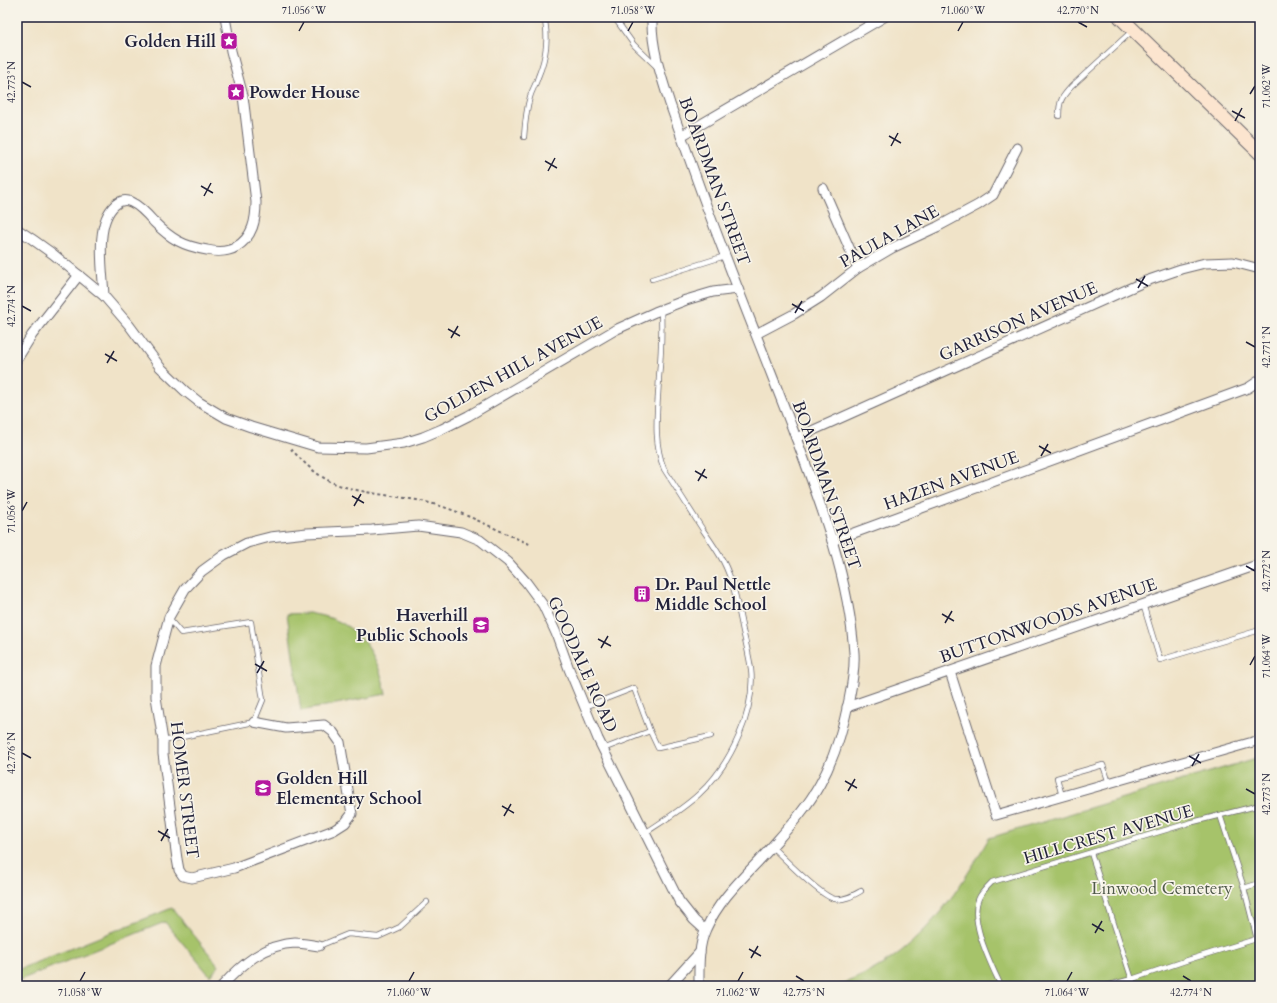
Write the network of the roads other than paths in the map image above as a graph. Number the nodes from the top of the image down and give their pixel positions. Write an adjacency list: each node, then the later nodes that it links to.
1 (225, 17): 22 (street)
2 (544, 17): 11 (lane)
3 (614, 17): 8 (lane)
4 (652, 17): 8 (street, BOARDMAN STREET)
5 (884, 17): 10 (street)
6 (1120, 17): 7 (main road)
7 (1133, 30): 9 (lane); 13 (main road)
8 (659, 68): 10 (street, BOARDMAN STREET)
9 (1059, 116)
10 (681, 136): 16 (street, BOARDMAN STREET)
11 (524, 137)
12 (1017, 148): 17 (street, PAULA LANE)
13 (1260, 153)
14 (823, 188): 17 (street)
15 (17, 229): 19 (street, GOLDEN HILL AVENUE)
16 (725, 256): 20 (lane); 21 (street, BOARDMAN STREET)
17 (858, 268): 24 (street, PAULA LANE)
18 (1260, 269): 27 (street, GARRISON AVENUE)
19 (79, 275): 22 (street, GOLDEN HILL AVENUE); 25 (street)
20 (652, 279)
21 (738, 289): 23 (street, GOLDEN HILL AVENUE); 24 (street, BOARDMAN STREET)
22 (104, 296): 23 (street, GOLDEN HILL AVENUE)
23 (661, 310): 47 (lane)
24 (756, 334): 27 (street, BOARDMAN STREET)
25 (17, 360)
26 (1260, 380): 28 (street, HAZEN AVENUE)
27 (796, 438): 28 (street, BOARDMAN STREET)
28 (832, 541): 36 (street, BOARDMAN STREET)
29 (252, 542): 32 (street, HOMER STREET); 35 (street, GOODALE ROAD)
30 (1260, 564): 31 (street, BUTTONWOODS AVENUE)
31 (1143, 604): 33 (lane); 34 (street, BUTTONWOODS AVENUE)
32 (168, 617): 37 (lane); 40 (street, HOMER STREET)
33 (1260, 630)
34 (950, 672): 36 (street, BUTTONWOODS AVENUE); 44 (street)
35 (585, 707): 38 (lane); 42 (street, GOODALE ROAD)
36 (848, 707): 48 (street, BOARDMAN STREET)
37 (254, 722): 40 (lane); 40 (street, HOMER STREET)
38 (650, 731): 39 (lane); 42 (lane)
39 (711, 736)
40 (163, 740)
41 (1260, 740): 43 (street)
42 (604, 749): 47 (street, GOODALE ROAD)
43 (1109, 783): 44 (street); 44 (lane)
44 (1062, 796)
45 (1260, 805): 46 (lane, HILLCREST AVENUE)
46 (1220, 815): 49 (lane, HILLCREST AVENUE); 51 (lane)
47 (645, 833): 54 (street, GOODALE ROAD)
48 (772, 847): 52 (lane); 54 (street, BOARDMAN STREET)
49 (1091, 853): 59 (lane); 63 (lane, HILLCREST AVENUE)
50 (1260, 883): 51 (lane)
51 (1244, 888): 55 (lane)
52 (862, 891)
53 (427, 902): 56 (lane)
54 (705, 930): 58 (street, BOARDMAN STREET)
55 (1256, 939): 57 (lane); 59 (lane)
56 (319, 946): 60 (street)
57 (1260, 951)
58 (700, 952): 61 (street); 62 (street, BOARDMAN STREET)
59 (1132, 979): 64 (lane); 65 (lane)
60 (222, 986)
61 (669, 986)
62 (699, 986)
63 (1001, 986)
64 (1106, 986)
65 (1134, 986)

